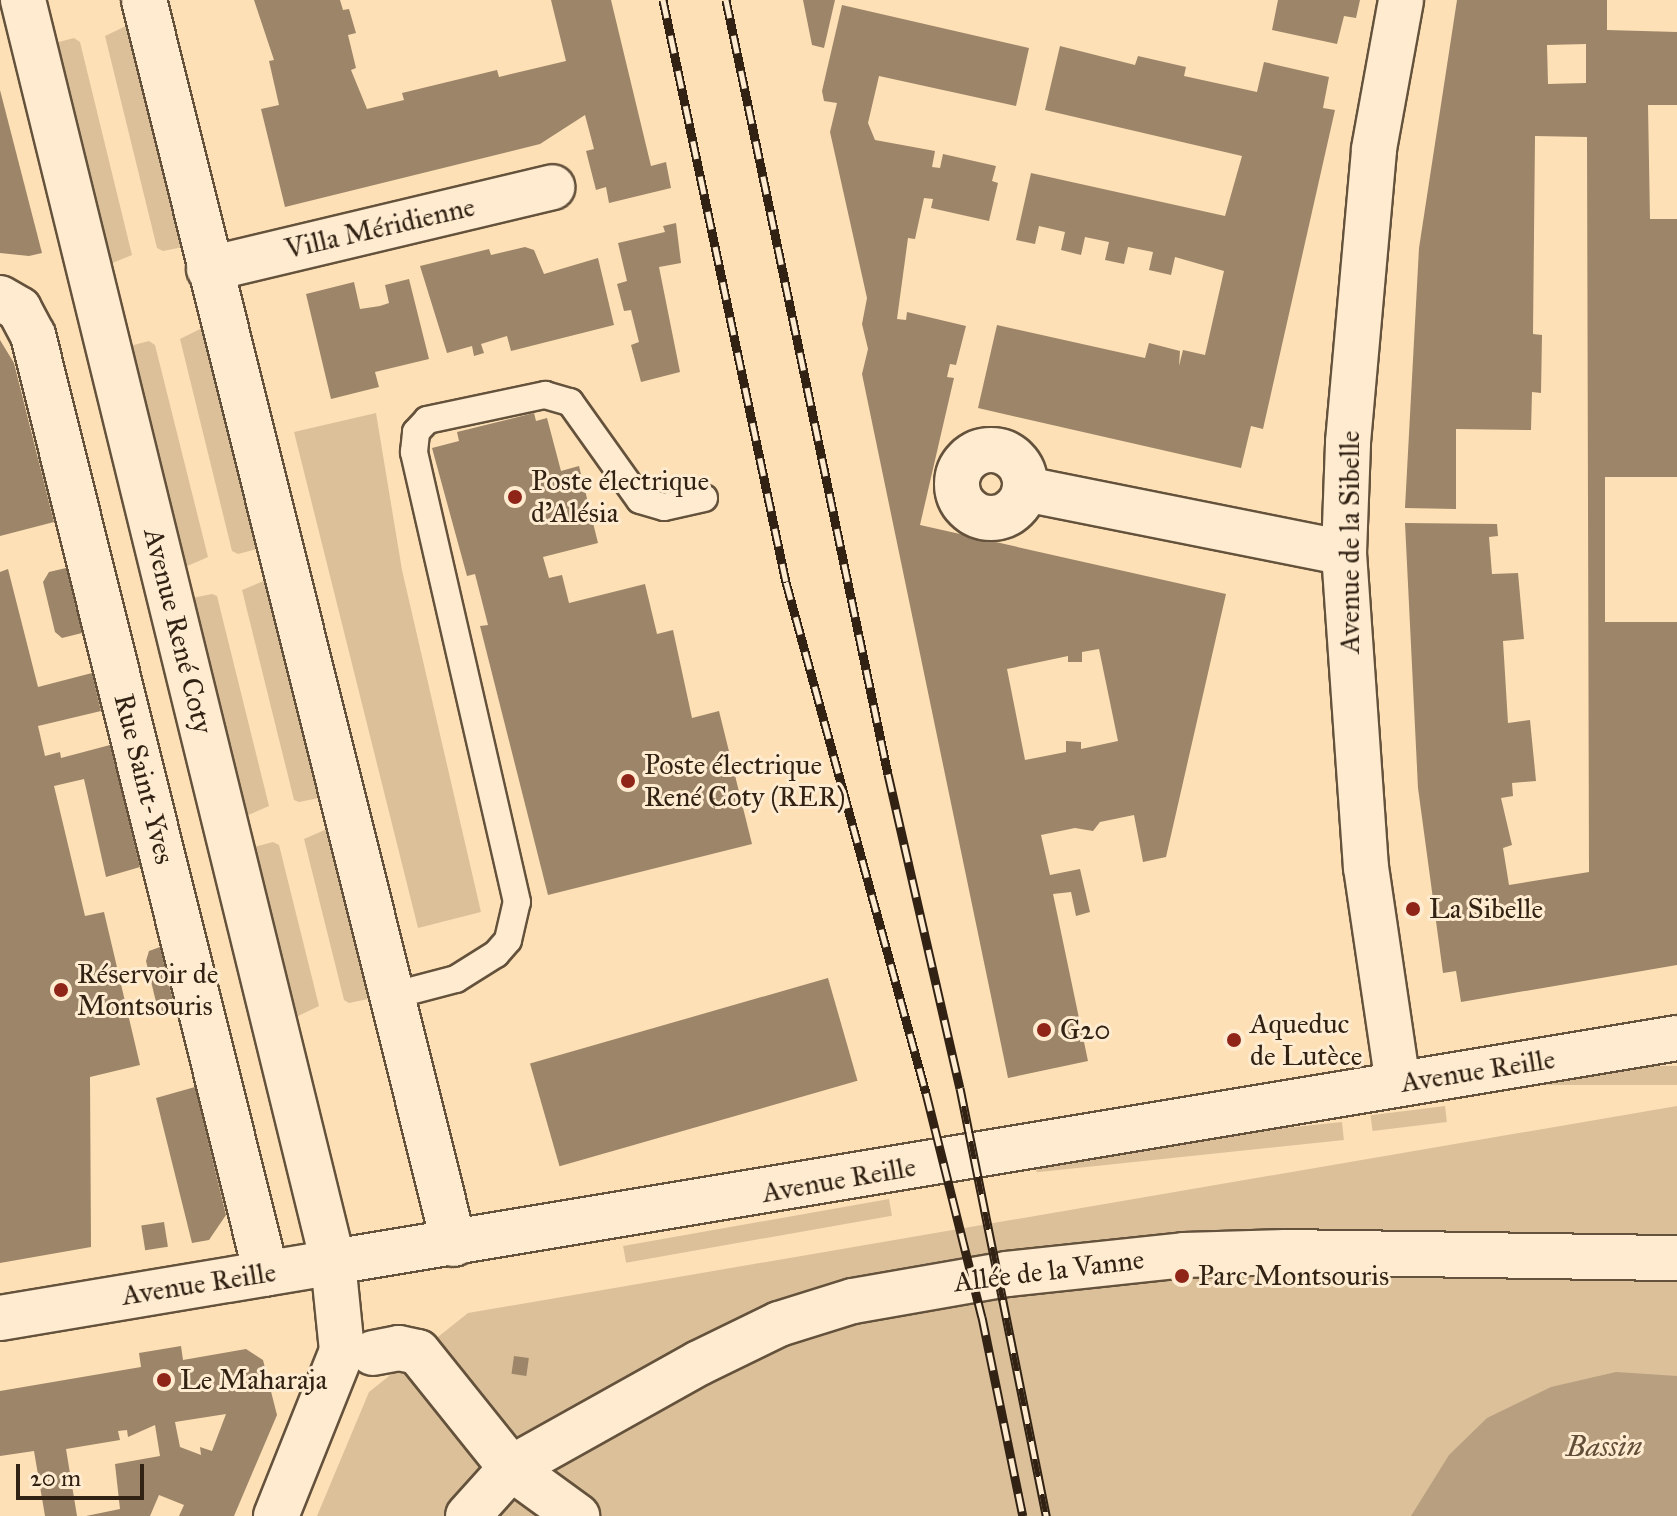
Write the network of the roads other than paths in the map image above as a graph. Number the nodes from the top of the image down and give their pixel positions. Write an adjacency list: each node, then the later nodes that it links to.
1 (23, 0): 14 (street, Avenue René Coty)
2 (144, 0): 5 (street)
3 (1401, 0): 9 (street, Avenue de la Sibelle)
4 (552, 187): 5 (street, Villa Méridienne)
5 (209, 269): 10 (street)
6 (0, 298): 16 (street, Rue Saint-Yves)
7 (1025, 489): 9 (street)
8 (704, 498): 10 (lane)
9 (1344, 553): 12 (street, Avenue de la Sibelle)
10 (414, 991): 13 (street)
11 (1677, 1038): 12 (street, Avenue Reille)
12 (1398, 1084): 13 (street, Avenue Reille)
13 (454, 1244): 14 (street, Avenue Reille)
14 (333, 1262): 16 (street, Avenue Reille); 20 (street, Avenue René Coty)
15 (1672, 1262): 19 (street, Allée de la Vanne)
16 (266, 1273): 17 (street, Avenue Reille)
17 (0, 1318)
18 (373, 1353): 19 (street)
19 (511, 1468): 21 (street, Allée de la Vanne); 22 (street)
20 (276, 1516)
21 (468, 1516)
22 (577, 1516)

